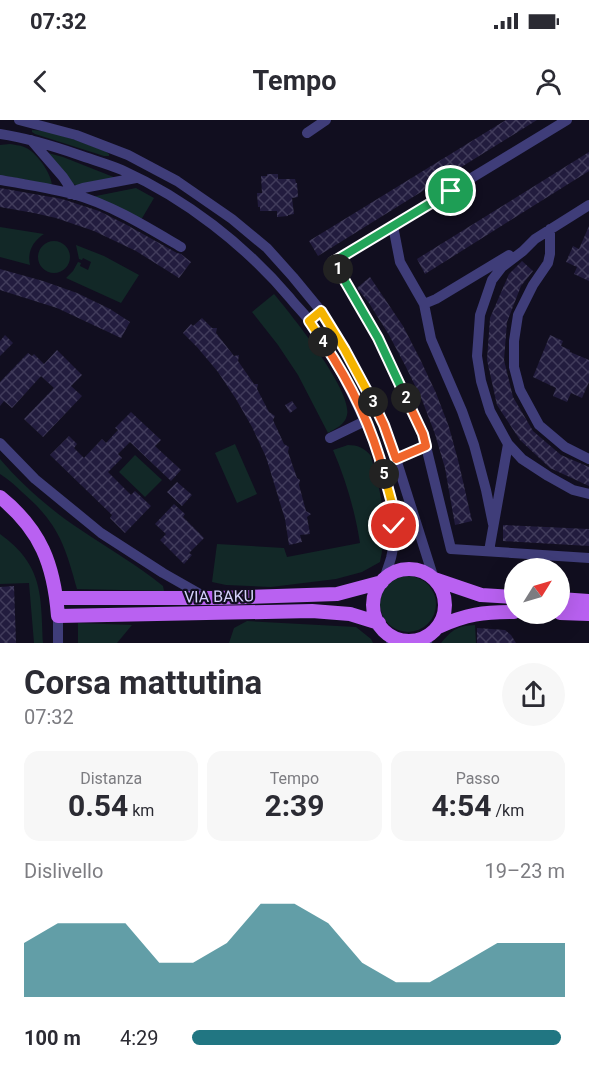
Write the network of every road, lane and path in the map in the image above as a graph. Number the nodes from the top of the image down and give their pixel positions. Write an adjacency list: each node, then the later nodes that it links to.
1 (20, 120): 6 (street); 8 (street)
2 (326, 120): 4 (street)
3 (567, 120): 14 (street)
4 (307, 133)
5 (0, 134): 6 (street)
6 (17, 136): 7 (street)
7 (31, 140): 9 (street); 12 (street)
8 (128, 155): 9 (street); 19 (street)
9 (121, 170): 10 (street)
10 (136, 178): 12 (street); 20 (street)
11 (0, 180): 12 (street)
12 (73, 194): 17 (street)
13 (589, 205): 15 (street)
14 (393, 226): 18 (street); 25 (street)
15 (550, 229): 16 (street); 27 (street)
16 (535, 239): 18 (street); 24 (street)
17 (181, 247)
18 (424, 304): 30 (street)
19 (321, 311): 20 (street); 26 (street)
20 (309, 321): 21 (street)
21 (365, 421): 22 (street); 34 (street)
22 (330, 438)
23 (0, 443): 37 (street, VIA BAKU)
24 (508, 444): 28 (street); 30 (street)
25 (426, 446): 26 (street); 31 (street)
26 (396, 459): 33 (street)
27 (589, 459)
28 (589, 494)
29 (0, 497): 36 (main road)
30 (493, 524): 31 (street)
31 (489, 551): 32 (street)
32 (589, 558)
33 (434, 579): 34 (main road); 35 (main road); 45 (main road)
34 (383, 581): 37 (main road, VIA BAKU); 44 (main road)
35 (504, 596)
36 (56, 598): 37 (main road, VIA BAKU); 43 (main road)
37 (208, 598)
38 (570, 600): 39 (main road)
39 (589, 601)
40 (504, 612): 45 (main road)
41 (570, 613): 42 (main road)
42 (589, 614)
43 (58, 616): 44 (main road, VIA BAKU); 46 (street)
44 (386, 633): 45 (main road)
45 (431, 635)
46 (58, 643)

